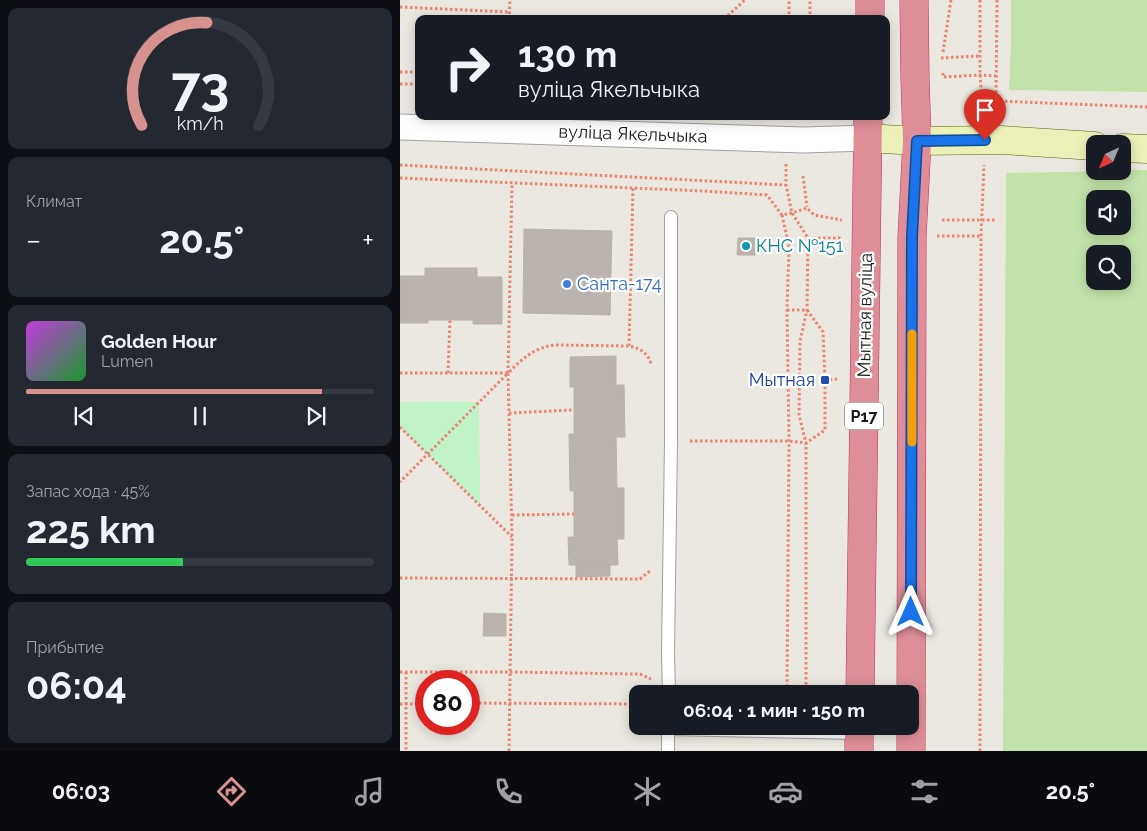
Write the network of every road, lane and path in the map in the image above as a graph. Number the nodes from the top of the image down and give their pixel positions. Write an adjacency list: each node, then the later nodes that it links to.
1 (510, 0): 11 (path)
2 (745, 0): 13 (path)
3 (789, 0): 14 (path)
4 (810, 0): 15 (path)
5 (870, 0): 16 (highway)
6 (914, 0): 28 (highway)
7 (951, 0): 17 (path)
8 (980, 0): 21 (path)
9 (997, 0): 22 (path)
10 (400, 7): 11 (path)
11 (509, 12): 12 (path)
12 (509, 15)
13 (728, 15)
14 (789, 15)
15 (810, 15)
16 (870, 15)
17 (942, 58)
18 (942, 67): 21 (path)
19 (400, 72): 20 (path)
20 (415, 72)
21 (980, 75): 22 (path)
22 (996, 76): 25 (path)
23 (400, 84): 24 (path)
24 (415, 84)
25 (1147, 107)
26 (400, 127): 27 (street, вуліца Якельчыка)
27 (867, 127): 28 (main road); 54 (highway, Мытная вуліца / Р17)
28 (917, 141): 29 (main road); 90 (highway)
29 (1086, 145)
30 (1131, 148): 31 (main road)
31 (1147, 149)
32 (400, 166): 36 (path)
33 (803, 176): 38 (path)
34 (400, 178): 35 (path)
35 (512, 183): 37 (path); 53 (path)
36 (786, 185)
37 (633, 188): 40 (path); 49 (path)
38 (807, 208): 39 (path); 45 (path)
39 (792, 213): 40 (path); 47 (path)
40 (782, 215): 46 (path)
41 (671, 217): 59 (lane)
42 (942, 220): 43 (path)
43 (982, 220): 44 (path); 91 (path)
44 (996, 220)
45 (845, 221)
46 (786, 310): 47 (path); 60 (path)
47 (807, 310): 55 (path); 61 (path)
48 (450, 320): 52 (path)
49 (629, 346): 50 (path); 53 (path)
50 (652, 367)
51 (400, 373): 52 (path)
52 (448, 373): 53 (path)
53 (508, 373): 57 (path); 62 (path)
54 (864, 379): 55 (path); 77 (highway, Мытная вуліца / Р17)
55 (825, 380): 61 (path)
56 (574, 410): 57 (path)
57 (509, 413): 65 (path)
58 (400, 427): 62 (path)
59 (671, 441): 60 (path); 74 (lane)
60 (789, 441): 61 (path); 75 (path)
61 (806, 443): 76 (path)
62 (428, 454): 63 (path); 66 (path)
63 (400, 482)
64 (574, 514): 65 (path)
65 (512, 515): 66 (path)
66 (512, 537): 68 (path)
67 (400, 578): 68 (path)
68 (512, 578): 69 (path); 73 (path)
69 (651, 578)
70 (653, 671): 73 (path)
71 (400, 672): 72 (path)
72 (406, 672): 73 (path); 81 (path)
73 (510, 672): 79 (path)
74 (668, 685)
75 (787, 685)
76 (806, 685)
77 (860, 685)
78 (480, 703): 79 (path)
79 (510, 703): 83 (path); 88 (path)
80 (400, 704): 81 (path)
81 (406, 704): 82 (path); 87 (path)
82 (415, 704)
83 (629, 704)
84 (668, 735): 89 (lane)
85 (817, 735): 86 (lane)
86 (859, 737)
87 (406, 751)
88 (509, 751)
89 (668, 751)
90 (911, 751)
91 (980, 751)

